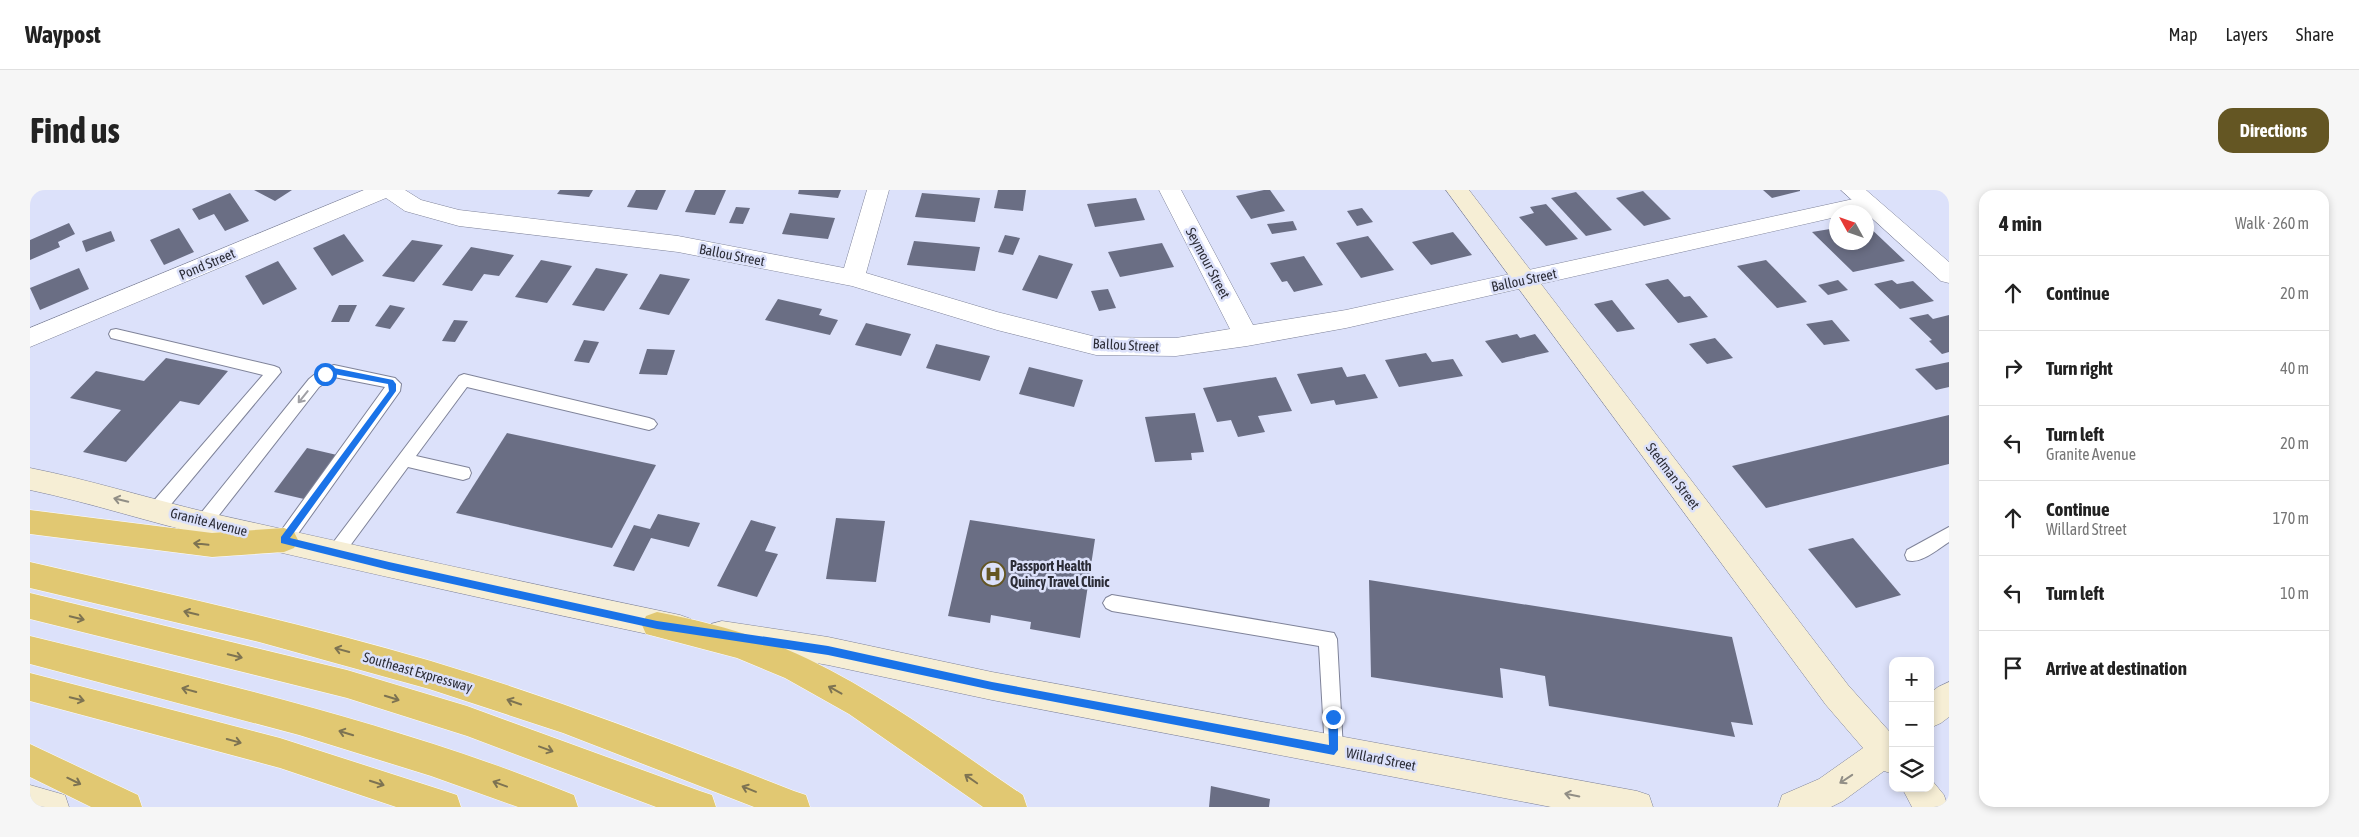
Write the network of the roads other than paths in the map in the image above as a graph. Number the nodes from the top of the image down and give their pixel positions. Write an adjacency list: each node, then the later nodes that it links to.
1 (384, 190): 12 (street, Pond Street)
2 (390, 190): 8 (street, Ballou Street)
3 (878, 190): 8 (street)
4 (1170, 190): 11 (street, Seymour Street)
5 (1457, 190): 9 (main road, Stedman Street)
6 (1859, 196): 7 (street); 9 (street, Ballou Street)
7 (1949, 275)
8 (853, 278): 11 (street, Ballou Street)
9 (1524, 280): 11 (street, Ballou Street); 34 (main road, Stedman Street)
10 (116, 334): 17 (lane)
11 (1246, 336)
12 (30, 338)
13 (649, 424): 14 (lane)
14 (404, 460): 15 (lane); 22 (lane)
15 (463, 473)
16 (30, 479): 17 (main road, Granite Avenue, one-way to 16)
17 (157, 509): 19 (main road, Granite Avenue)
18 (30, 522): 21 (highway, one-way to 18)
19 (203, 523): 21 (main road, Granite Avenue); 21 (lane, one-way to 19)
20 (1949, 534): 23 (lane)
21 (284, 540): 22 (main road, Granite Avenue)
22 (335, 553): 24 (main road, Granite Avenue)
23 (1913, 555)
24 (389, 566): 28 (main road, Willard Street)
25 (30, 575): 45 (highway, Southeast Expressway, one-way to 25)
26 (1112, 603): 33 (lane)
27 (30, 606): 44 (highway, one-way to 44)
28 (657, 625): 33 (main road, Willard Street); 46 (highway, one-way to 28)
29 (30, 650): 43 (highway, one-way to 29)
30 (30, 687): 42 (highway, one-way to 42)
31 (1949, 698): 32 (main road)
32 (1934, 710)
33 (1334, 750): 39 (main road, Willard Street, one-way to 33)
34 (1889, 751)
35 (1889, 753): 47 (main road, one-way to 47)
36 (30, 760): 41 (highway, one-way to 41)
37 (1921, 792): 48 (main road)
38 (30, 801): 40 (main road)
39 (1628, 806)
40 (53, 807)
41 (126, 807)
42 (445, 807)
43 (562, 807)
44 (700, 807)
45 (794, 807)
46 (1011, 807)
47 (1794, 807)
48 (1932, 807)

